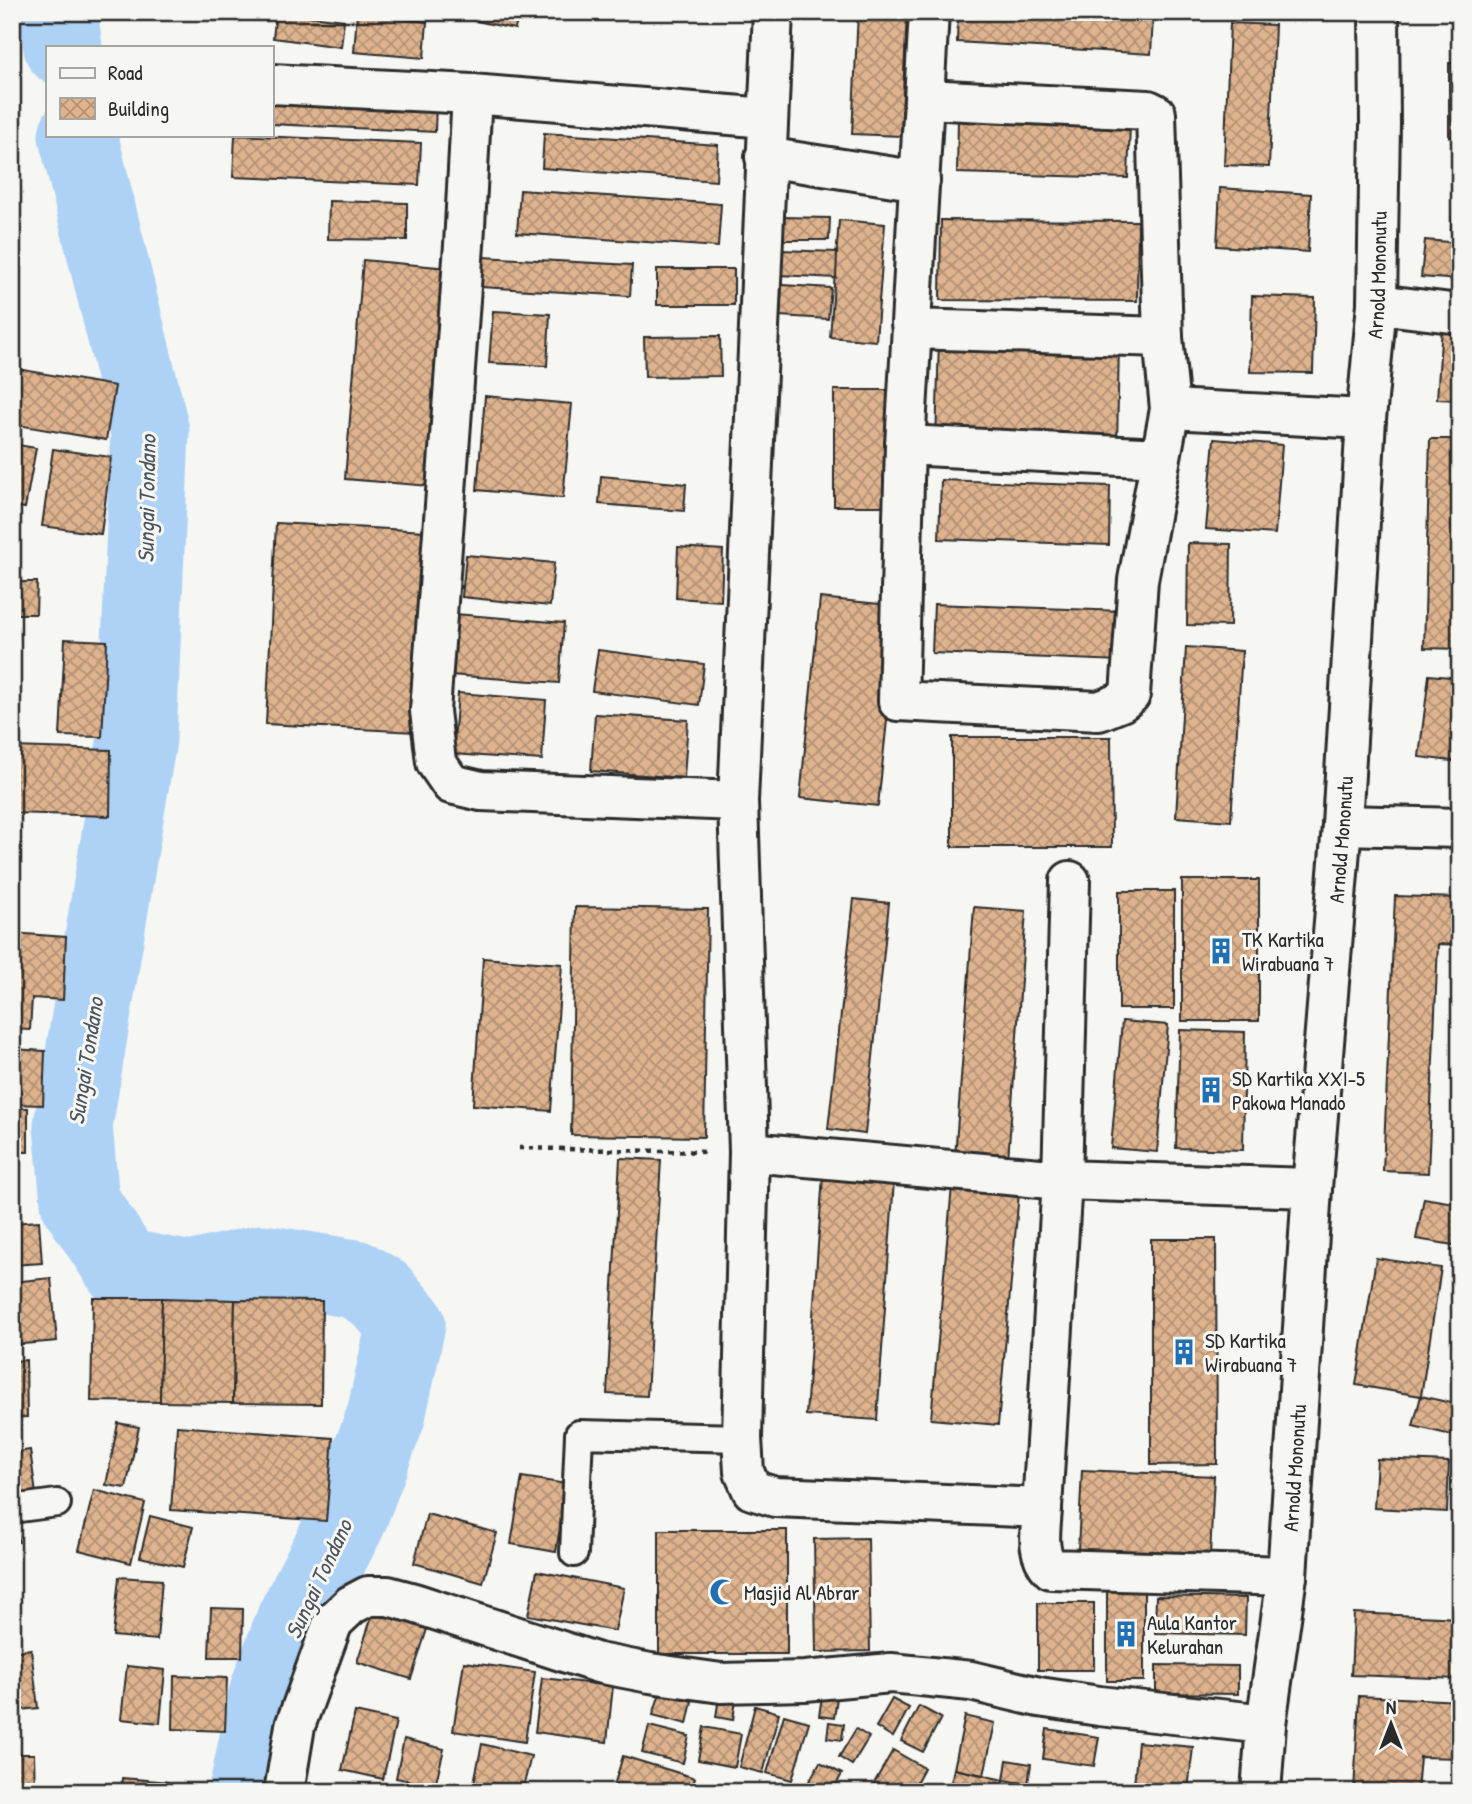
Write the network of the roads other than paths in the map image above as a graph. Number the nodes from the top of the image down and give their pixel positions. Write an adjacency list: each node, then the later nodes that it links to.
1 (773, 12): 7 (street)
2 (929, 12): 6 (street)
3 (1379, 12): 10 (street, Arnold Mononutu)
4 (273, 84): 5 (street)
5 (472, 94): 7 (street); 18 (street)
6 (925, 99): 9 (street); 13 (street)
7 (767, 118): 8 (street)
8 (765, 157): 9 (street); 18 (street)
9 (920, 181): 12 (street)
10 (1377, 303): 11 (street); 15 (street, Arnold Mononutu)
11 (1460, 314)
12 (912, 327): 13 (street); 16 (street)
13 (1163, 337): 14 (street)
14 (1170, 409): 15 (street); 17 (street)
15 (1366, 419): 19 (street, Arnold Mononutu)
16 (905, 445): 17 (street); 17 (street)
17 (1161, 458)
18 (738, 801): 22 (street)
19 (1342, 825): 20 (street); 24 (street, Arnold Mononutu)
20 (1460, 828)
21 (1070, 881): 23 (street)
22 (749, 1152): 23 (street); 25 (street)
23 (1062, 1180): 24 (street); 27 (street)
24 (1312, 1188): 30 (street, Arnold Mononutu)
25 (742, 1438): 27 (street); 29 (lane)
26 (57, 1503): 28 (lane)
27 (1042, 1508): 30 (street)
28 (12, 1509)
29 (574, 1553)
30 (1287, 1576): 31 (street, Arnold Mononutu)
31 (1266, 1724): 32 (street); 33 (street, Arnold Mononutu)
32 (284, 1792)
33 (1261, 1792)

